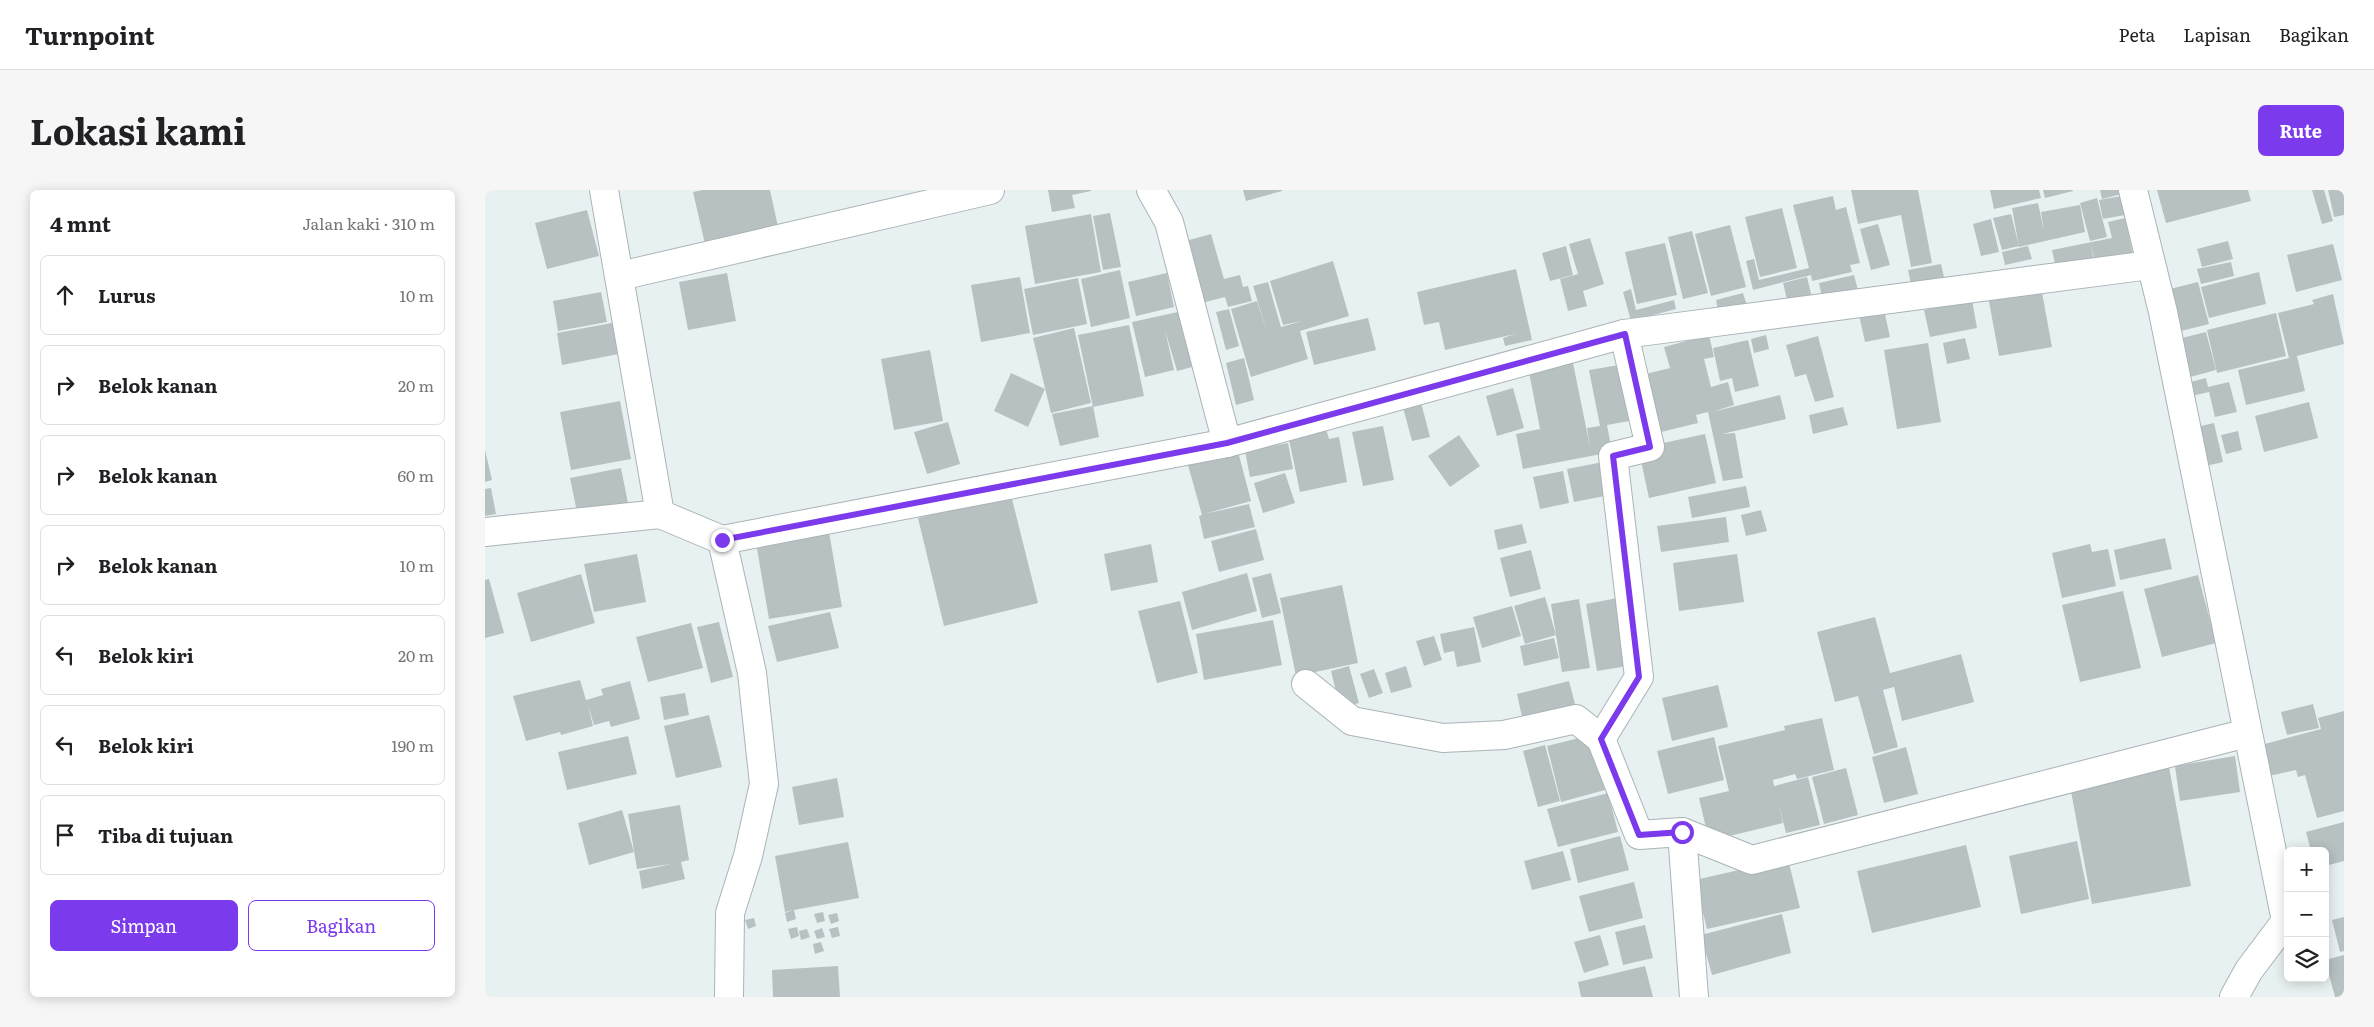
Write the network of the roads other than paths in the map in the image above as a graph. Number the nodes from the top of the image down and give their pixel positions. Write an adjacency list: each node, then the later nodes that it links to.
1 (604, 190): 6 (street)
2 (989, 190): 6 (street)
3 (1151, 190): 8 (street)
4 (2133, 190): 5 (street)
5 (2150, 265): 7 (street); 13 (street)
6 (620, 276): 9 (street)
7 (1625, 334): 8 (street); 14 (street)
8 (1227, 443): 11 (street)
9 (660, 514): 10 (street); 11 (street)
10 (485, 532)
11 (722, 540): 16 (street)
12 (1306, 684): 14 (street)
13 (2247, 733): 15 (street); 18 (street)
14 (1601, 739): 15 (street)
15 (1682, 832): 17 (street)
16 (729, 997)
17 (1694, 997)
18 (2234, 997)

